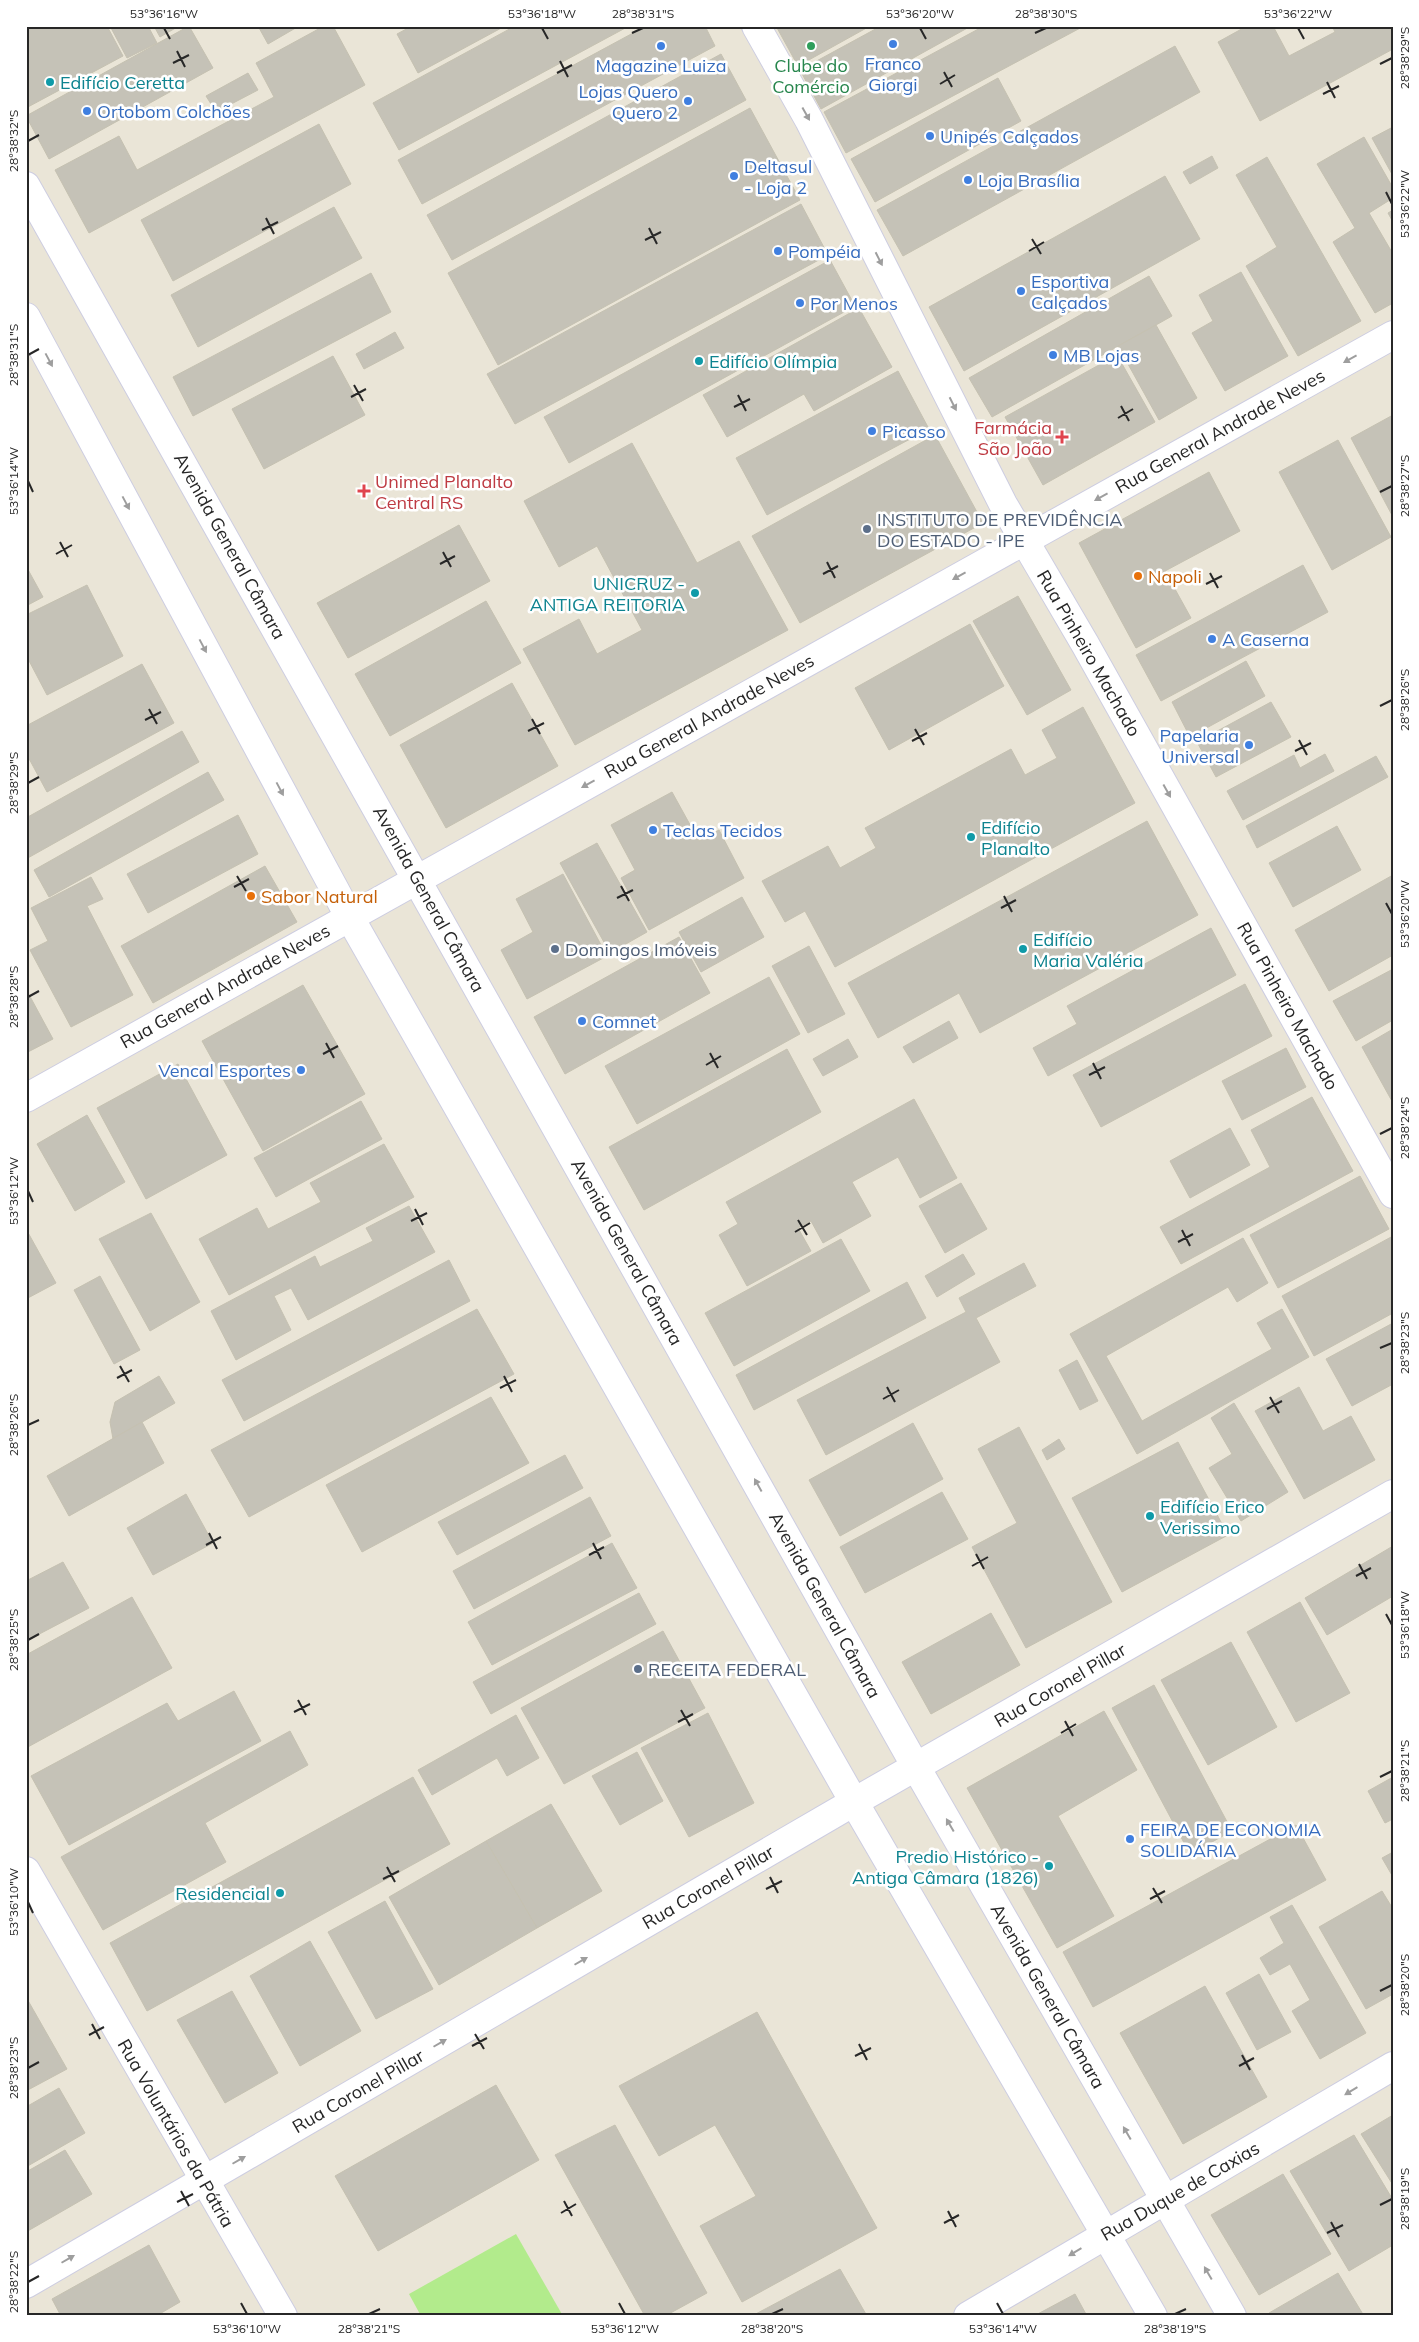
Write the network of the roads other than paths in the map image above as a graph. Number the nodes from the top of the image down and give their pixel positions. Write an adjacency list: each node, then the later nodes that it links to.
1 (756, 26): 5 (main road, Rua Pinheiro Machado, one-way to 5)
2 (26, 186): 6 (main road, Avenida General Câmara)
3 (26, 317): 7 (main road, one-way to 7)
4 (1393, 335): 5 (main road, Rua General Andrade Neves, one-way to 5)
5 (1024, 539): 6 (main road, Rua General Andrade Neves, one-way to 6); 9 (main road, Rua Pinheiro Machado, one-way to 9)
6 (418, 880): 7 (main road, Rua General Andrade Neves); 11 (main road, Avenida General Câmara, one-way to 6)
7 (349, 916): 8 (main road, Rua General Andrade Neves); 12 (main road)
8 (26, 1098)
9 (1393, 1194)
10 (1393, 1494): 11 (main road, Rua Coronel Pillar)
11 (916, 1767): 12 (main road, Rua Coronel Pillar); 16 (main road, Avenida General Câmara, one-way to 11)
12 (854, 1802): 15 (main road, Rua Coronel Pillar, one-way to 12); 17 (main road)
13 (26, 1871): 15 (main road, Rua Voluntários da Pátria)
14 (1393, 2066): 16 (main road, Rua Duque de Caxias, one-way to 16)
15 (203, 2181): 18 (main road, Rua Coronel Pillar, one-way to 15); 19 (main road, Rua Voluntários da Pátria)
16 (1166, 2200): 17 (main road, Rua Duque de Caxias); 22 (main road, Avenida General Câmara, one-way to 16)
17 (1106, 2234): 20 (main road, Rua Duque de Caxias, one-way to 20); 21 (main road)
18 (26, 2284)
19 (283, 2316)
20 (968, 2316)
21 (1153, 2316)
22 (1232, 2316)

